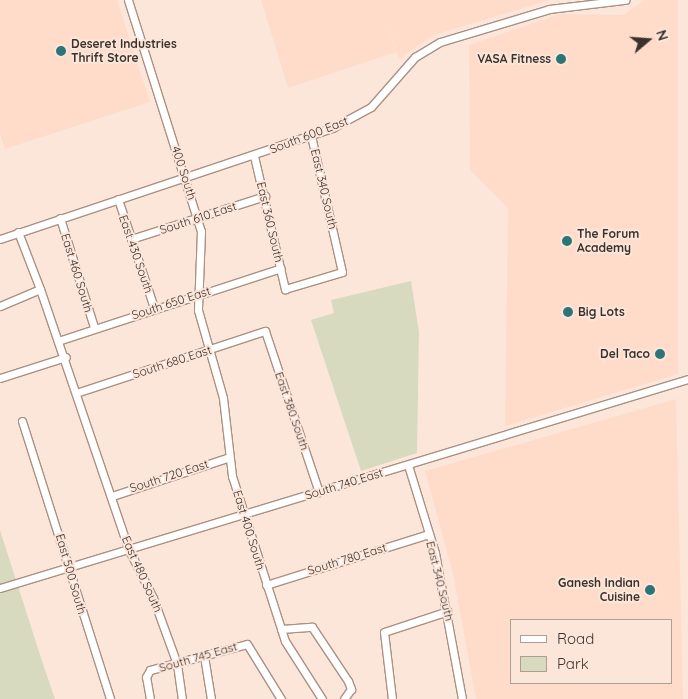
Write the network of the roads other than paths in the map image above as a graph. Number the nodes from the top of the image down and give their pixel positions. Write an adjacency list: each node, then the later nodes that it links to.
1 (128, 0): 6 (street, 400 South)
2 (625, 0): 3 (street, South 600 East)
3 (616, 1): 4 (street, South 600 East)
4 (310, 135): 5 (street, South 600 East); 16 (street, East 340 South)
5 (254, 156): 6 (street, South 600 East); 7 (street, East 360 South)
6 (186, 178): 8 (street, South 600 East); 10 (street, 400 South)
7 (265, 196): 10 (street, South 610 East); 14 (street, East 360 South)
8 (118, 200): 9 (street, South 600 East); 13 (street, East 430 South)
9 (60, 218): 11 (street, South 600 East); 20 (street, East 460 South)
10 (198, 219): 13 (street, South 610 East); 17 (street, 400 South)
11 (18, 232): 12 (street, South 600 East); 15 (street, East 480 South)
12 (0, 239)
13 (131, 240): 19 (street, East 430 South)
14 (281, 268): 16 (street, East 360 South); 17 (street, South 650 East)
15 (40, 288): 18 (street); 22 (street, East 480 South)
16 (285, 289)
17 (200, 293): 19 (street, South 650 East); 23 (street, 400 South)
18 (0, 306)
19 (154, 308): 20 (street, South 650 East)
20 (94, 327): 22 (street, South 650 East)
21 (265, 331): 23 (street, South 680 East); 31 (street, East 380 South)
22 (61, 340): 24 (street, East 480 South)
23 (208, 350): 27 (street, South 680 East); 29 (street, East 400 South)
24 (66, 357): 25 (street); 27 (street, East 480 South)
25 (0, 378)
26 (688, 378): 30 (street, South 740 East)
27 (79, 392): 32 (street, East 480 South)
28 (22, 421): 36 (street, East 500 South)
29 (227, 458): 32 (street, South 720 East); 33 (street, East 400 South)
30 (408, 465): 31 (street, South 740 East); 34 (street, East 340 South)
31 (319, 492): 33 (street, South 740 East)
32 (112, 496): 35 (street, East 480 South)
33 (245, 514): 35 (street, South 740 East); 37 (street, East 400 South)
34 (429, 534): 37 (street, South 780 East); 39 (street, East 340 South)
35 (129, 550): 36 (street, South 740 East); 42 (street, East 480 South)
36 (71, 566): 38 (street, South 740 East); 43 (street, East 500 South)
37 (266, 584): 40 (street, East 400 South)
38 (0, 588)
39 (448, 611): 50 (street); 51 (street, East 340 South)
40 (280, 630): 48 (street, East 400 South); 49 (street)
41 (204, 656): 42 (street, South 745 East); 46 (street); 47 (street, South 745 East)
42 (178, 664): 44 (street, South 745 East); 45 (street, East 480 South)
43 (110, 699)
44 (150, 699)
45 (182, 699)
46 (211, 699)
47 (281, 699)
48 (322, 699)
49 (344, 699)
50 (392, 699)
51 (462, 699)

